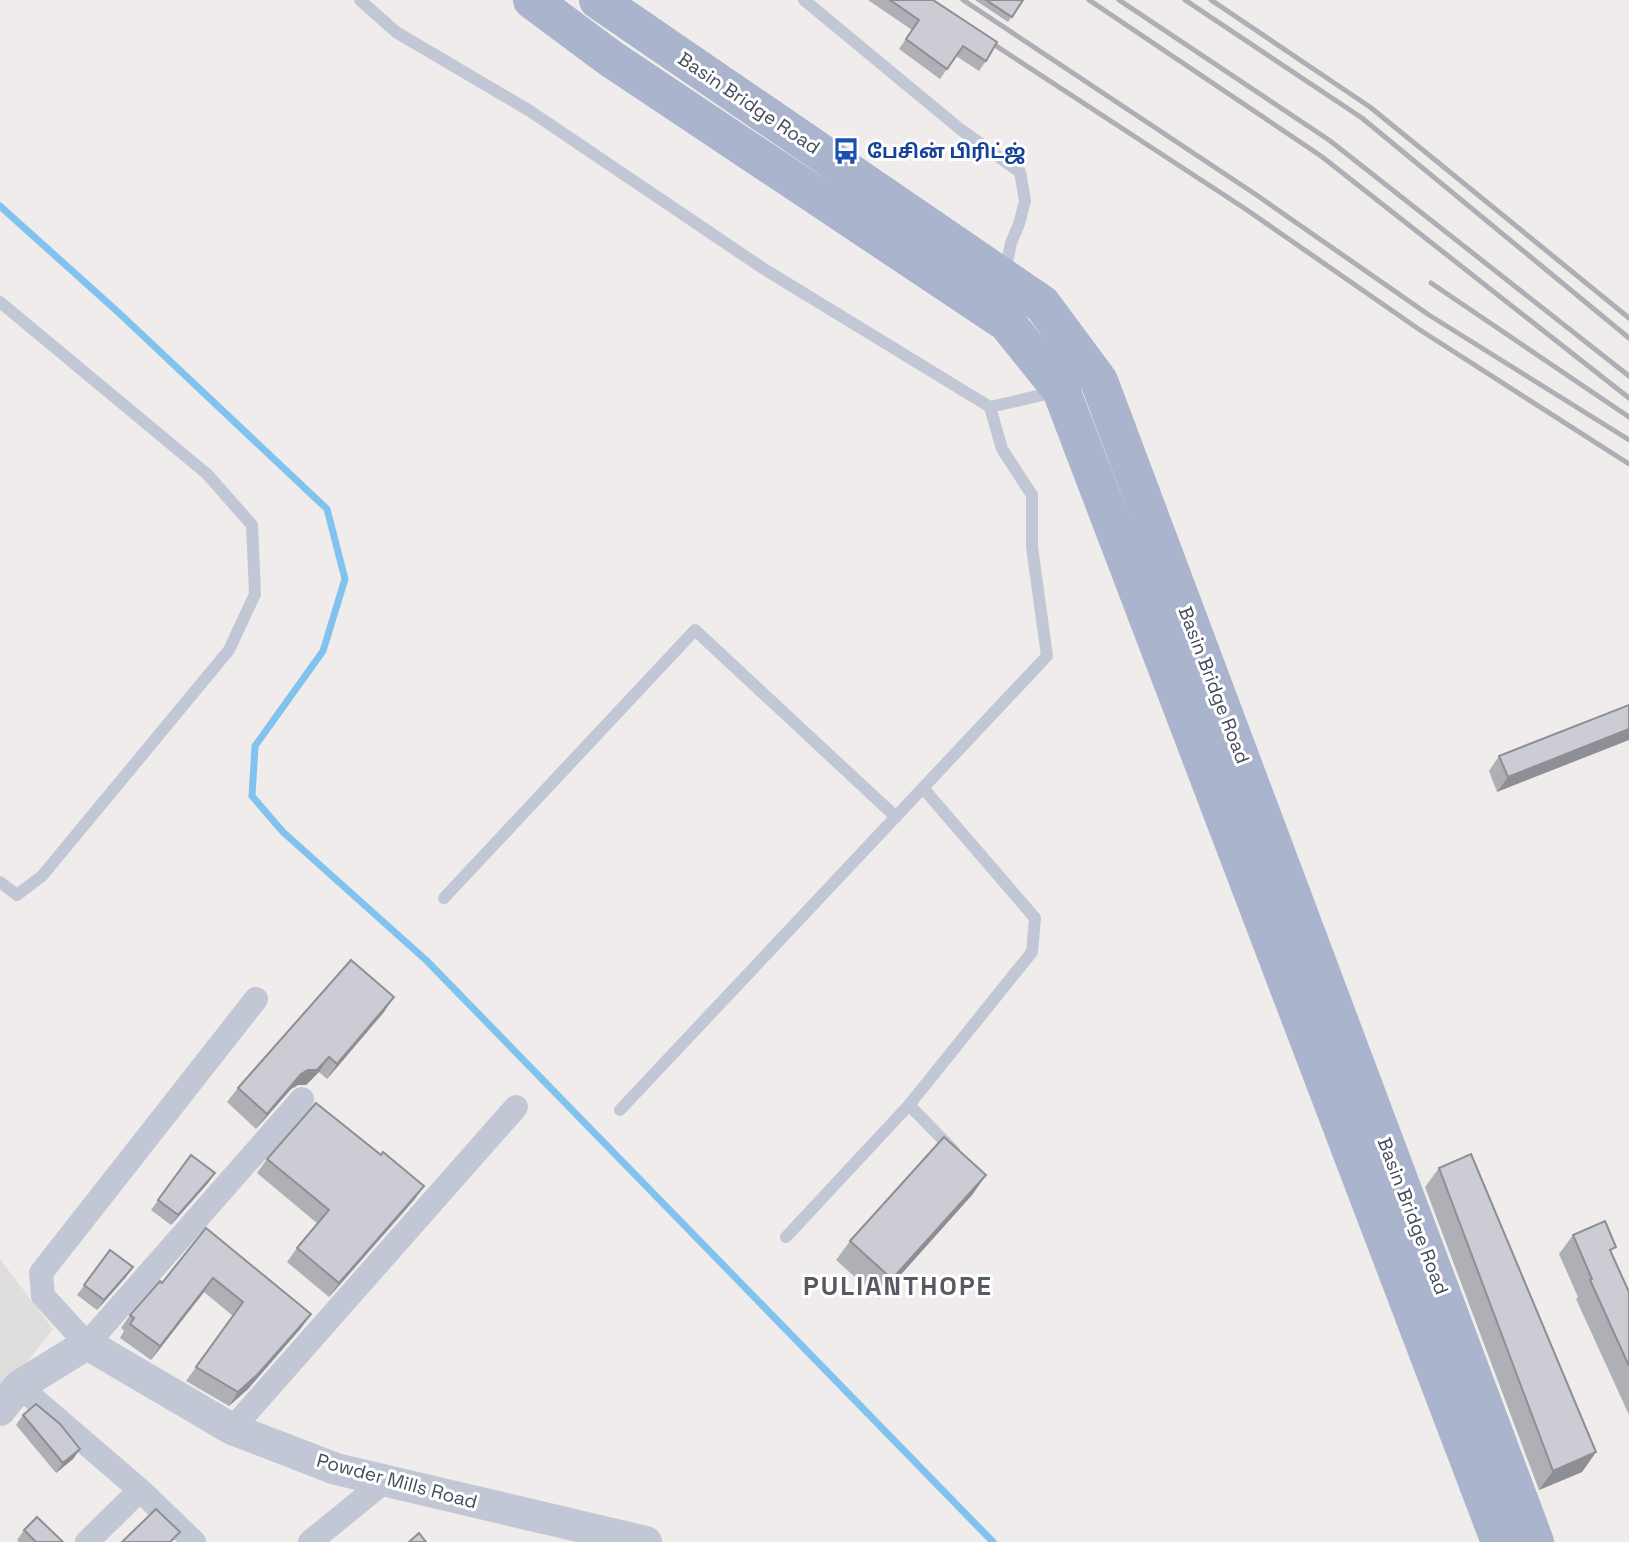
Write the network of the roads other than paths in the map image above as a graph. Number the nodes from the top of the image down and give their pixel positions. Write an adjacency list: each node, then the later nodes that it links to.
1 (360, 0): 8 (lane)
2 (532, 0): 7 (main road, Basin Bridge Road)
3 (597, 0): 5 (main road, Basin Bridge Road)
4 (804, 0): 5 (lane)
5 (1004, 278): 7 (main road, Basin Bridge Road)
6 (0, 302): 11 (lane)
7 (1080, 386): 8 (lane); 29 (main road, Basin Bridge Road); 30 (main road, Basin Bridge Road)
8 (990, 407): 9 (lane)
9 (923, 788): 10 (lane); 15 (lane)
10 (896, 817): 12 (lane); 17 (lane)
11 (0, 883)
12 (444, 898)
13 (256, 999): 20 (street)
14 (302, 1099): 20 (street)
15 (909, 1105): 18 (lane); 19 (lane)
16 (516, 1107): 22 (street)
17 (620, 1110)
18 (968, 1164)
19 (786, 1237)
20 (87, 1344): 21 (street); 22 (street, Powder Mills Road)
21 (10, 1398): 24 (street)
22 (232, 1429): 23 (street, Powder Mills Road)
23 (385, 1481): 27 (street); 28 (street, Powder Mills Road)
24 (140, 1490): 25 (street); 26 (street)
25 (87, 1542)
26 (194, 1542)
27 (310, 1542)
28 (646, 1542)
29 (1500, 1542)
30 (1535, 1542)

